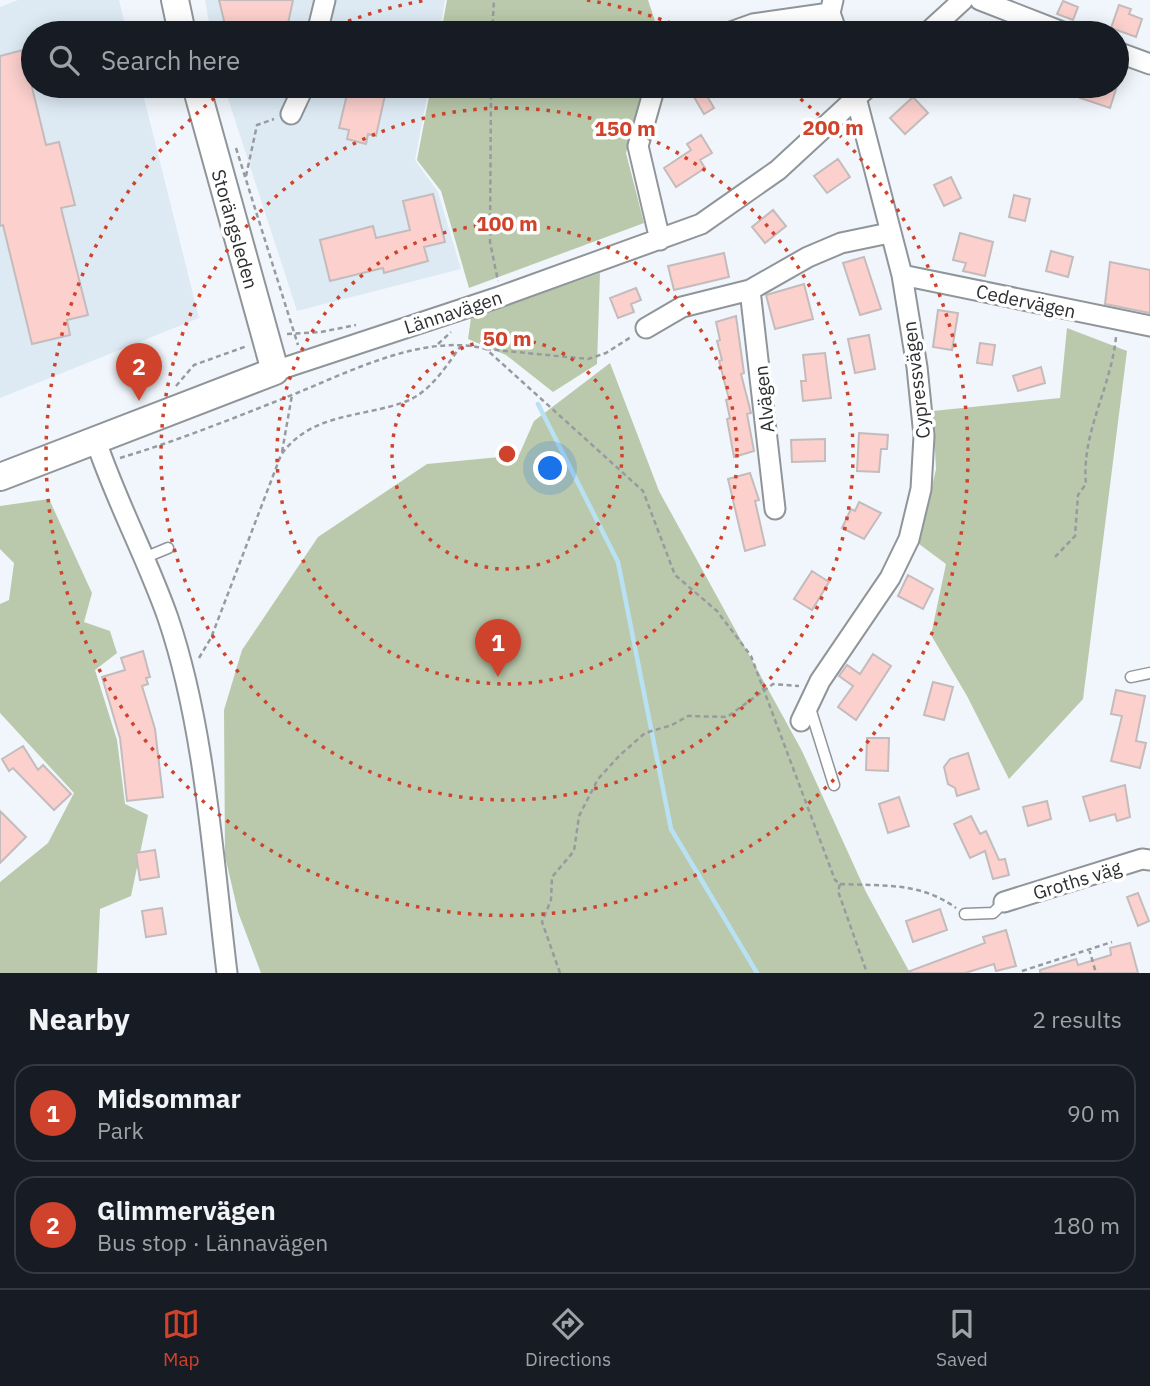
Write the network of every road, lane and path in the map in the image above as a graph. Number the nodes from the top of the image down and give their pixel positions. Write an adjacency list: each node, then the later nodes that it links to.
1 (175, 0): 7 (main road)
2 (325, 0): 8 (street)
3 (494, 0): 9 (path)
4 (963, 0): 11 (street)
5 (980, 0): 12 (street)
6 (832, 7): 10 (street)
7 (179, 21)
8 (320, 21)
9 (492, 21)
10 (766, 21)
11 (940, 21)
12 (1034, 21)
13 (1129, 56): 14 (street)
14 (1150, 64)
15 (199, 98): 39 (main road, Storängsleden)
16 (298, 98): 21 (street)
17 (491, 98): 28 (path)
18 (652, 98): 26 (street)
19 (851, 98): 26 (street, Lännavägen)
20 (861, 98): 25 (street, Cypressvägen)
21 (291, 114): 23 (path)
22 (232, 137): 23 (path)
23 (246, 176): 24 (path); 31 (path)
24 (239, 182)
25 (889, 233): 27 (street, Cypressvägen); 29 (street)
26 (660, 240): 39 (street, Lännavägen)
27 (902, 275): 30 (street, Cedervägen); 53 (street, Cypressvägen)
28 (505, 285)
29 (750, 290): 33 (street); 45 (street, Alvägen)
30 (1118, 320): 32 (street, Cedervägen); 47 (path)
31 (368, 322)
32 (1150, 326)
33 (646, 328): 36 (path)
34 (463, 343): 36 (path); 38 (path); 43 (path)
35 (245, 347): 40 (path)
36 (486, 349): 52 (path)
37 (363, 361): 38 (path)
38 (365, 367): 41 (path)
39 (275, 371): 42 (main road, Lännavägen)
40 (176, 386)
41 (292, 395): 42 (path); 43 (path)
42 (99, 452): 44 (main road, Lännavägen); 48 (street)
43 (281, 455): 51 (path)
44 (0, 477)
45 (775, 509)
46 (168, 548): 48 (lane)
47 (1055, 556)
48 (143, 558): 51 (street)
49 (1150, 673): 50 (lane)
50 (1131, 677)
51 (184, 679): 62 (street)
52 (765, 688): 53 (path); 56 (path); 63 (path)
53 (809, 705): 54 (lane)
54 (834, 785)
55 (1150, 860): 57 (street, Groths väg)
56 (840, 884): 58 (path); 64 (path)
57 (1004, 902): 58 (lane)
58 (965, 914)
59 (1112, 942): 60 (path)
60 (1089, 949): 61 (path); 65 (path)
61 (1023, 971)
62 (227, 973)
63 (560, 973)
64 (867, 973)
65 (1096, 973)

